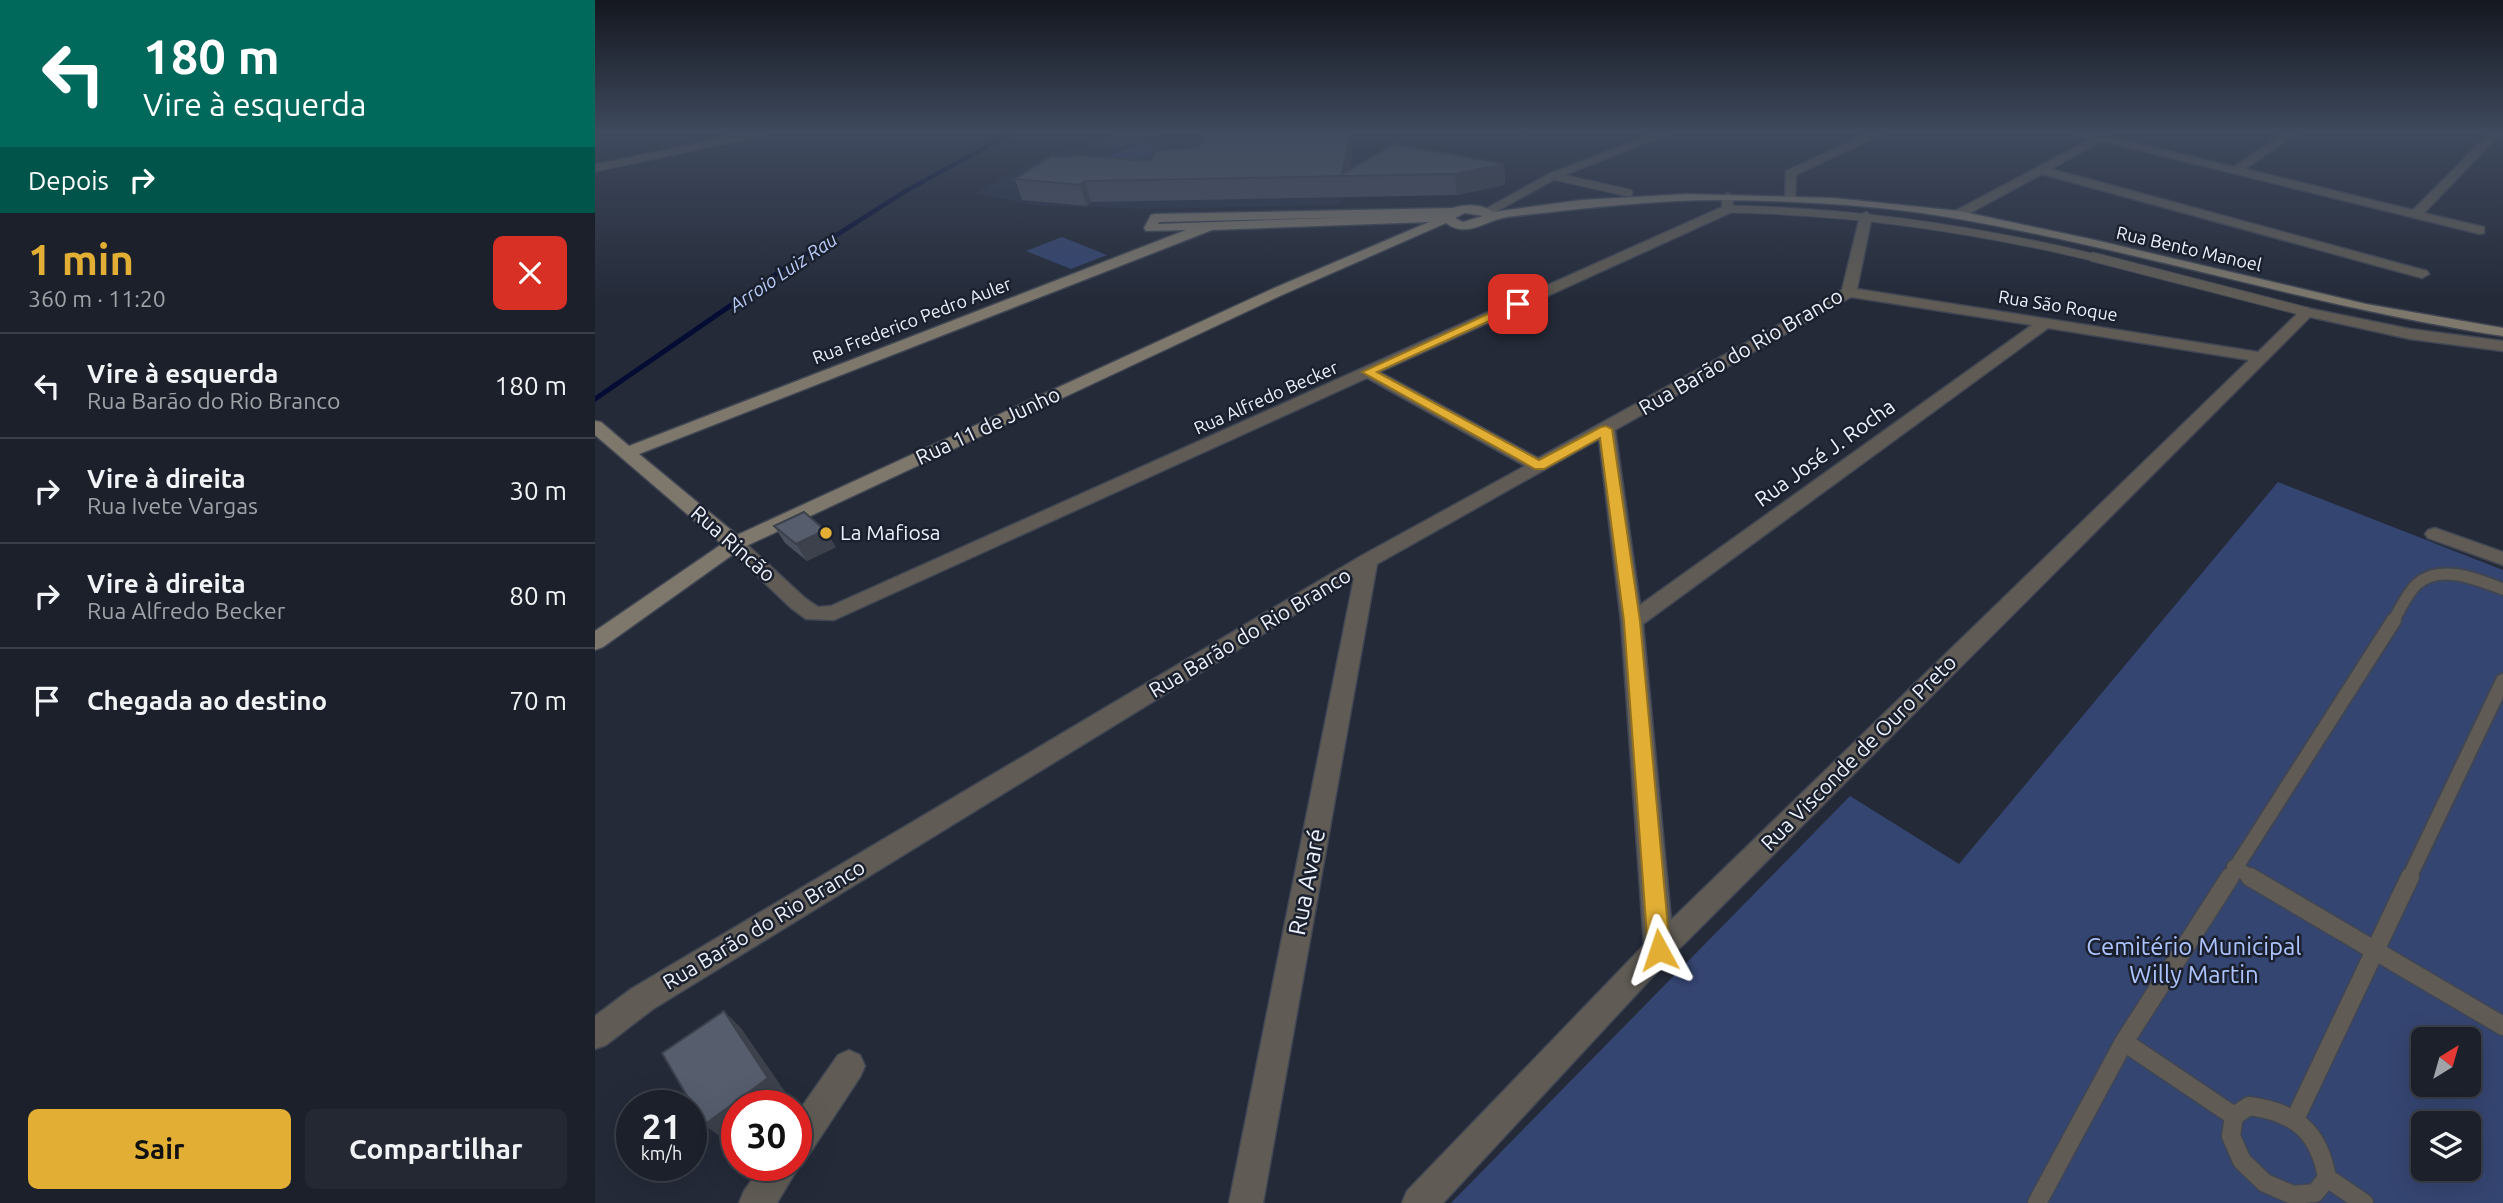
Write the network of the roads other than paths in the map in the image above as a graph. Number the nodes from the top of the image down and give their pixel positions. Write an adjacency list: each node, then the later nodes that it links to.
1 (1533, 188): 13 (street)
2 (1607, 188): 8 (lane)
3 (1789, 188): 9 (street)
4 (2007, 188): 14 (street)
5 (2107, 188): 21 (street)
6 (2307, 188): 12 (street)
7 (2442, 188): 12 (street)
8 (1629, 193)
9 (1789, 198): 10 (main road, Rua Bento Manoel); 11 (main road, Rua Bento Manoel)
10 (1728, 203): 13 (main road, Rua Bento Manoel); 15 (lane); 28 (street, Rua Alfredo Becker)
11 (1906, 209): 14 (main road, Rua Bento Manoel); 15 (lane)
12 (2416, 214): 19 (street)
13 (1488, 215): 16 (main road, Rua Bento Manoel)
14 (1957, 215): 25 (main road, Rua Bento Manoel)
15 (1866, 216): 22 (street, Rua Barão do Rio Branco); 23 (lane)
16 (1453, 217): 17 (main road); 18 (main road); 20 (main road, Rua 11 de Junho)
17 (1373, 220): 18 (main road); 20 (main road)
18 (1212, 225): 31 (main road, Rua Frederico Pedro Auler)
19 (2480, 230)
20 (1392, 240): 34 (main road, Rua 11 de Junho)
21 (2422, 274)
22 (1849, 292): 24 (street, Rua São Roque); 30 (street, Rua Barão do Rio Branco)
23 (2307, 312): 26 (street); 27 (street, Rua Visconde de Ouro Preto)
24 (2045, 323): 27 (street, Rua São Roque); 39 (street, Rua José J. Rocha)
25 (2503, 332)
26 (2503, 346)
27 (2261, 358): 43 (street, Rua Visconde de Ouro Preto)
28 (1368, 372): 32 (street); 38 (street, Rua Alfredo Becker)
29 (595, 426): 31 (main road, Rua Rincão)
30 (1606, 429): 32 (street, Rua Barão do Rio Branco); 39 (street)
31 (626, 453): 34 (main road, Rua Rincão)
32 (1539, 466): 36 (street, Rua Barão do Rio Branco)
33 (2435, 534): 35 (street)
34 (735, 544): 38 (street, Rua Rincão); 40 (main road, Rua 11 de Junho)
35 (2503, 559)
36 (1369, 561): 46 (street, Rua Barão do Rio Branco); 55 (street, Rua Avaré)
37 (2503, 589): 42 (lane)
38 (885, 592)
39 (1632, 621): 43 (street)
40 (595, 642)
41 (2503, 681): 44 (lane)
42 (2234, 867): 44 (lane); 47 (lane)
43 (1659, 950): 56 (street, Rua Visconde de Ouro Preto)
44 (2375, 951): 45 (lane); 50 (lane)
45 (2503, 1026)
46 (595, 1034)
47 (2124, 1042): 49 (lane); 57 (lane)
48 (849, 1066): 51 (street)
49 (2234, 1116): 50 (lane); 52 (lane)
50 (2294, 1119): 52 (lane)
51 (812, 1120)
52 (2327, 1178): 58 (lane)
53 (771, 1181): 54 (street)
54 (756, 1203)
55 (1246, 1203)
56 (1419, 1203)
57 (2036, 1203)
58 (2364, 1203)

